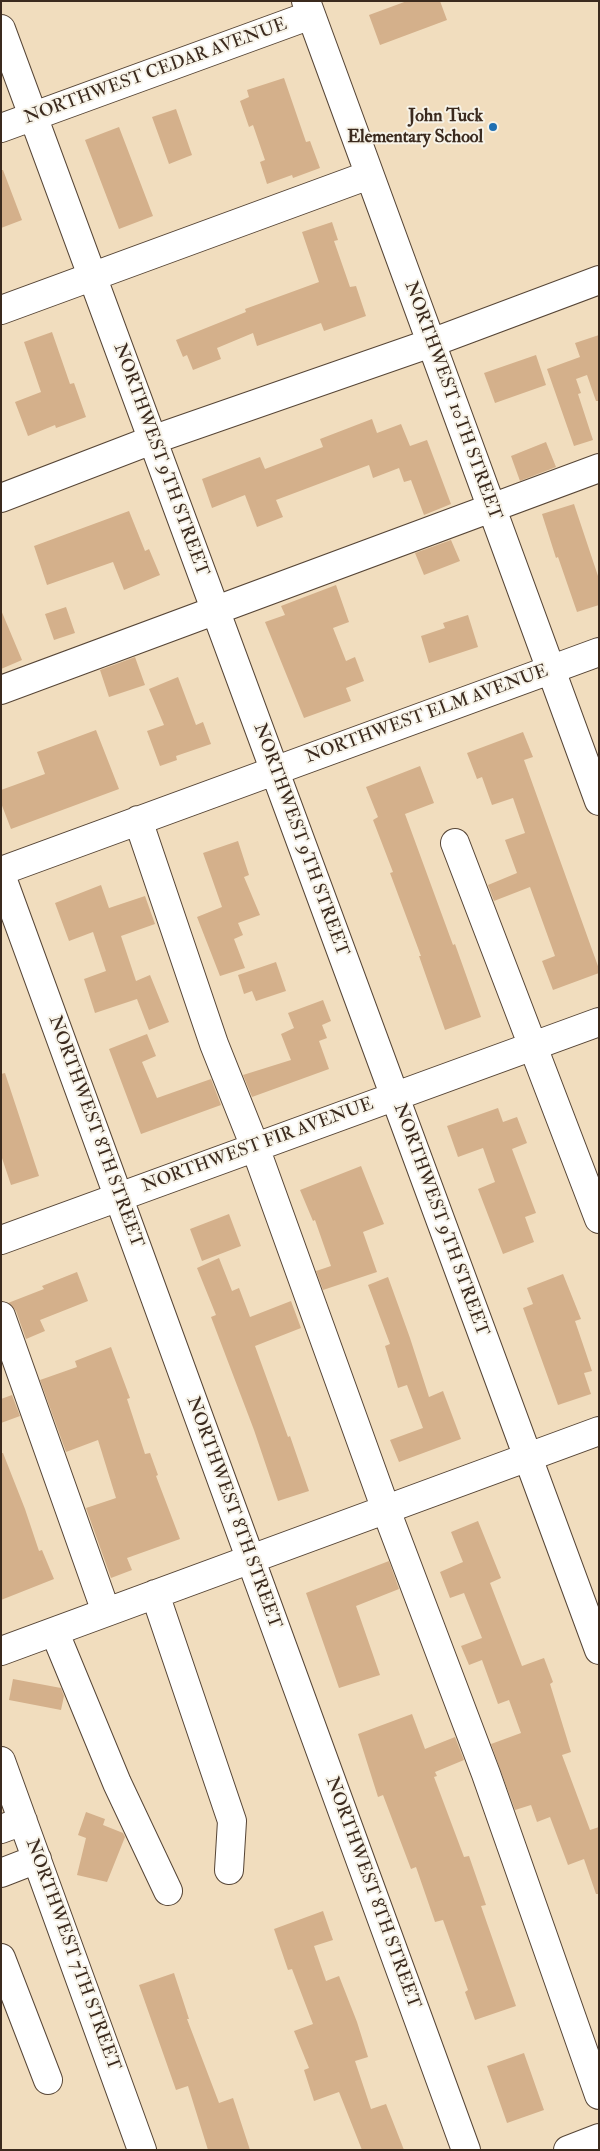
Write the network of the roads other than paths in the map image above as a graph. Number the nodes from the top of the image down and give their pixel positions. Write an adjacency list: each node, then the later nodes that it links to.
1 (308, 8): 3 (street, NORTHWEST CEDAR AVENUE); 5 (street, NORTHWEST 10TH STREET)
2 (1, 29): 3 (street, NORTHWEST 9TH STREET)
3 (34, 116): 4 (street, NORTHWEST CEDAR AVENUE); 6 (street, NORTHWEST 9TH STREET)
4 (1, 128)
5 (369, 175): 6 (street); 9 (street, NORTHWEST 10TH STREET)
6 (92, 277): 8 (street); 10 (street, NORTHWEST 9TH STREET)
7 (599, 280): 9 (street)
8 (1, 310)
9 (431, 343): 10 (street); 13 (street, NORTHWEST 10TH STREET)
10 (152, 440): 12 (street); 14 (street, NORTHWEST 9TH STREET)
11 (599, 468): 13 (street)
12 (1, 498)
13 (492, 508): 14 (street); 16 (street, NORTHWEST 10TH STREET)
14 (215, 610): 17 (street); 18 (street, NORTHWEST 9TH STREET)
15 (599, 652): 16 (street, NORTHWEST ELM AVENUE)
16 (550, 670): 18 (street, NORTHWEST ELM AVENUE); 19 (street, NORTHWEST 10TH STREET)
17 (1, 690)
18 (274, 770): 20 (street, NORTHWEST ELM AVENUE); 26 (street, NORTHWEST 9TH STREET)
19 (599, 801)
20 (138, 820): 22 (street, NORTHWEST ELM AVENUE); 27 (street)
21 (455, 843): 25 (street)
22 (1, 870)
23 (1, 875): 28 (street, NORTHWEST 8TH STREET)
24 (599, 1022): 25 (street, NORTHWEST FIR AVENUE)
25 (533, 1046): 26 (street, NORTHWEST FIR AVENUE); 29 (street)
26 (394, 1096): 27 (street, NORTHWEST FIR AVENUE); 33 (street, NORTHWEST 9TH STREET)
27 (255, 1147): 28 (street, NORTHWEST FIR AVENUE); 34 (street)
28 (118, 1197): 30 (street, NORTHWEST FIR AVENUE); 35 (street, NORTHWEST 8TH STREET)
29 (599, 1219)
30 (1, 1240)
31 (1, 1316): 37 (street)
32 (599, 1431): 33 (street)
33 (528, 1458): 34 (street); 39 (street, NORTHWEST 9TH STREET)
34 (386, 1510): 35 (street); 49 (street)
35 (250, 1559): 36 (street); 52 (street, NORTHWEST 8TH STREET)
36 (155, 1594): 37 (street); 44 (street)
37 (106, 1612): 38 (street)
38 (55, 1633): 40 (street); 46 (street)
39 (599, 1650)
40 (1, 1652)
41 (1, 1761): 42 (street, NORTHWEST 7TH STREET)
42 (12, 1825): 43 (street, NORTHWEST 7TH STREET)
43 (37, 1859): 45 (street); 51 (street, NORTHWEST 7TH STREET)
44 (229, 1870)
45 (1, 1872)
46 (168, 1891)
47 (1, 1958): 48 (street)
48 (48, 2080)
49 (599, 2095)
50 (599, 2138): 53 (street)
51 (142, 2150)
52 (466, 2150)
53 (568, 2150)

